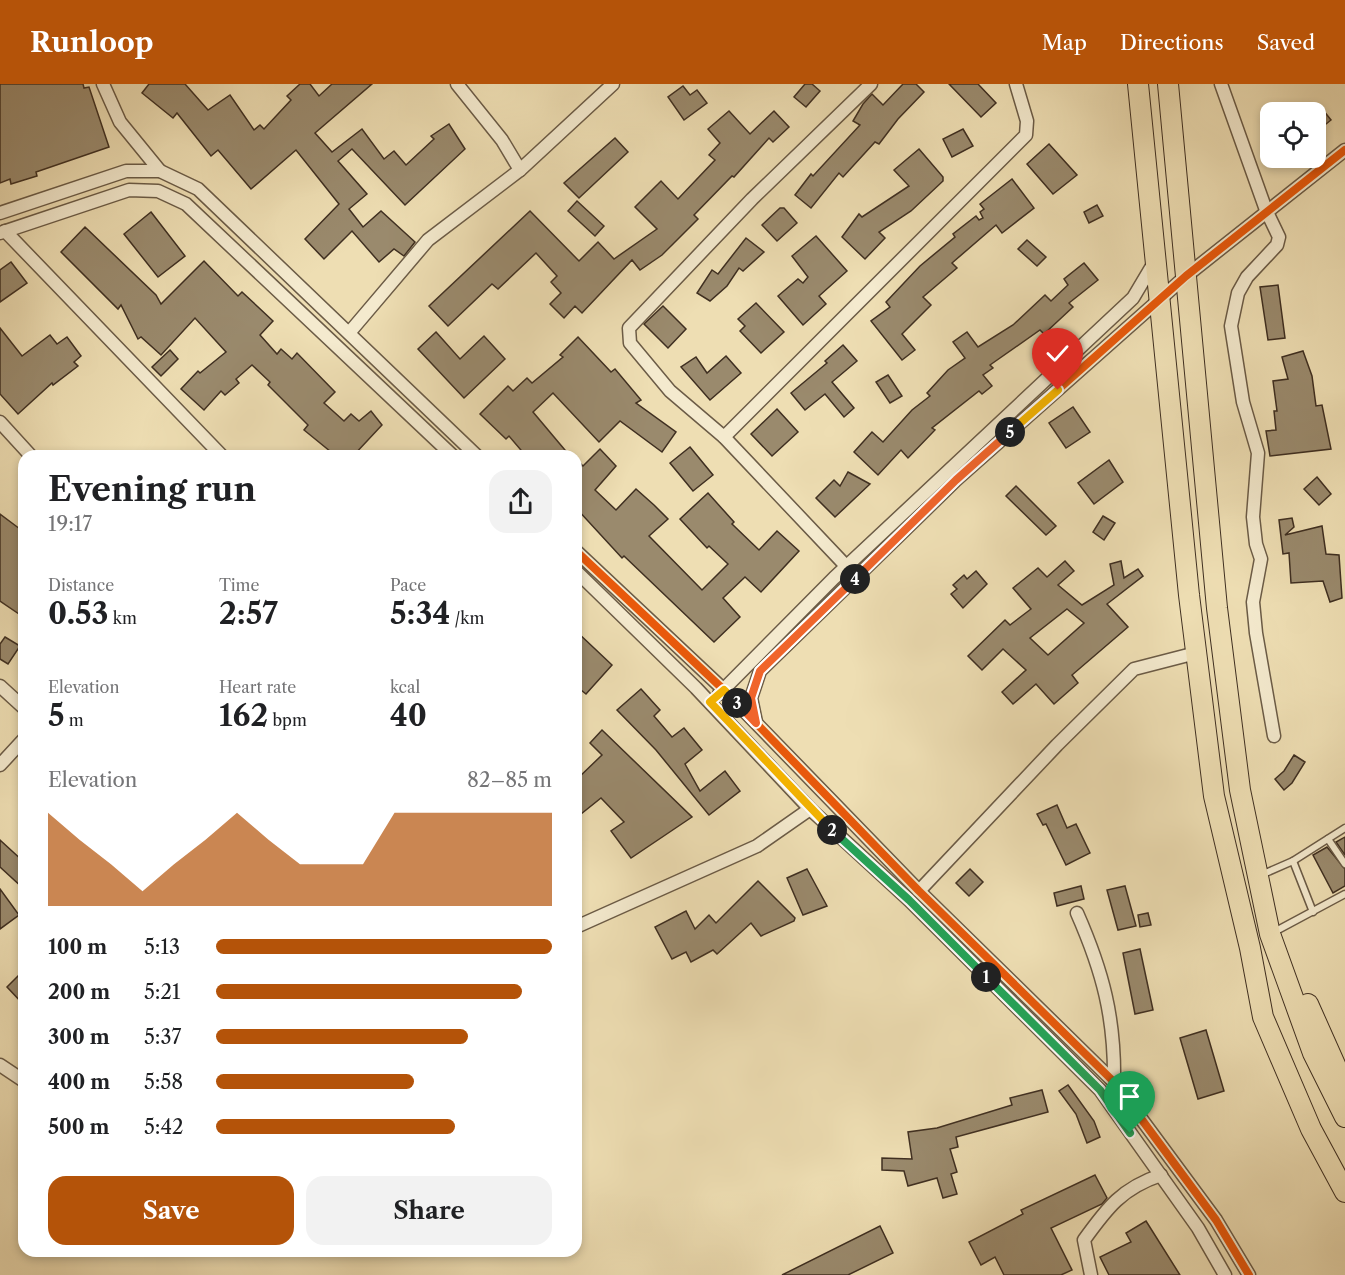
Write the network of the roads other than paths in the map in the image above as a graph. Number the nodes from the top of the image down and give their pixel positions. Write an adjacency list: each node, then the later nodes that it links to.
1 (103, 84): 11 (street)
2 (457, 84): 10 (street)
3 (613, 84): 10 (street)
4 (871, 84): 20 (street)
5 (1016, 84): 20 (street)
6 (1138, 84): 15 (highway)
7 (1168, 84): 16 (highway)
8 (1221, 84): 12 (street)
9 (1345, 150): 12 (street)
10 (520, 170): 18 (street)
11 (160, 171): 13 (street); 18 (street)
12 (1266, 210): 16 (street); 34 (street)
13 (0, 213)
14 (2, 232): 22 (street); 23 (street)
15 (1155, 260): 17 (highway); 26 (street)
16 (1186, 276): 17 (street); 42 (highway)
17 (1159, 300): 28 (highway); 33 (street)
18 (349, 333): 24 (street)
19 (0, 422): 21 (street)
20 (724, 437): 26 (street)
21 (26, 450)
22 (216, 450)
23 (447, 450)
24 (471, 450)
25 (582, 557): 30 (street)
26 (847, 567): 30 (street)
27 (582, 577): 32 (street)
28 (1196, 653): 43 (street); 49 (highway)
29 (0, 686): 31 (street)
30 (724, 690): 32 (street); 33 (street)
31 (18, 702)
32 (710, 702): 37 (street)
33 (756, 723): 43 (street)
34 (1274, 736)
35 (18, 746): 36 (street)
36 (0, 765)
37 (810, 809): 47 (street); 56 (street)
38 (1345, 828): 39 (lane)
39 (1328, 839): 40 (lane); 41 (lane)
40 (1293, 861): 42 (lane); 45 (lane)
41 (1345, 864)
42 (1258, 877): 48 (highway)
43 (919, 891): 52 (street)
44 (1345, 894): 45 (lane)
45 (1312, 912): 48 (lane)
46 (1077, 913): 52 (street)
47 (582, 924)
48 (1270, 934): 53 (highway); 54 (highway)
49 (1250, 948): 55 (highway); 57 (highway)
50 (0, 1065): 51 (street)
51 (18, 1077)
52 (1114, 1082): 60 (street)
53 (1345, 1087)
54 (1345, 1117)
55 (1345, 1166)
56 (1161, 1175): 58 (street); 59 (street)
57 (1345, 1192)
58 (1091, 1275)
59 (1225, 1275)
60 (1249, 1275)

